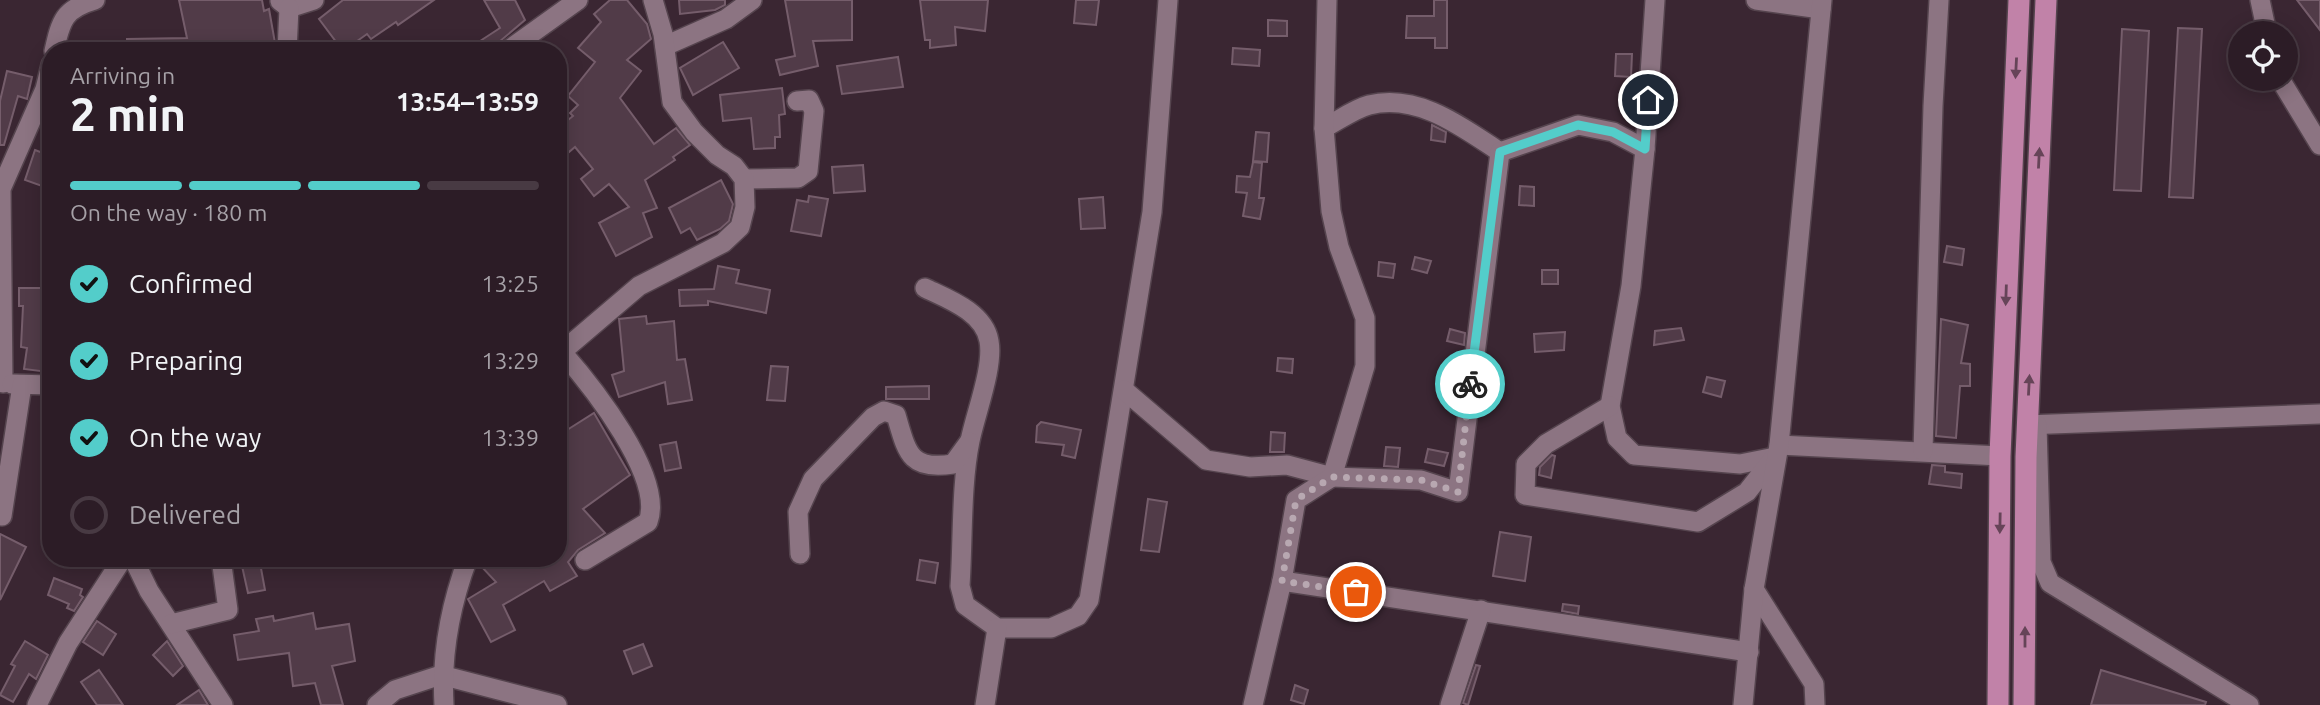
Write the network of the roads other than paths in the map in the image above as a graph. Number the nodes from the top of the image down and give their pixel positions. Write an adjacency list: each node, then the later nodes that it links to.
1 (95, 0): 14 (street)
2 (314, 0): 15 (street)
3 (578, 0): 20 (street)
4 (653, 0): 21 (street)
5 (752, 0): 21 (street)
6 (1168, 0): 38 (street)
7 (1327, 0): 27 (street)
8 (1654, 0): 29 (street)
9 (1756, 0): 16 (street)
10 (1939, 0): 44 (street)
11 (2019, 0): 25 (main road, one-way to 25)
12 (2046, 0): 26 (main road)
13 (2260, 0): 17 (street)
14 (73, 3): 18 (street)
15 (284, 4): 19 (street)
16 (1821, 5): 43 (street)
17 (2264, 21)
18 (57, 42)
19 (288, 42)
20 (520, 42)
21 (664, 46): 31 (street)
22 (2287, 91): 28 (street)
23 (42, 96): 32 (street)
24 (797, 101): 31 (street)
25 (2014, 103): 26 (main road); 45 (main road, one-way to 45)
26 (2042, 106): 41 (main road, one-way to 26)
27 (1324, 128): 30 (street); 46 (street)
28 (2320, 145)
29 (1645, 149): 30 (street); 39 (street)
30 (1500, 152): 46 (street)
31 (744, 179): 34 (street)
32 (1, 189): 36 (street)
33 (925, 288): 42 (street)
34 (567, 347)
35 (567, 361): 49 (street)
36 (8, 384): 37 (street); 47 (street)
37 (42, 385)
38 (1124, 390): 46 (street); 58 (street)
39 (1610, 406): 43 (street); 43 (street)
40 (2320, 414): 41 (street)
41 (2032, 425): 72 (main road, one-way to 41); 73 (street)
42 (969, 442): 48 (street); 58 (street)
43 (1777, 451): 44 (street); 55 (street)
44 (1923, 451): 45 (street)
45 (2000, 456): 71 (main road, one-way to 71)
46 (1332, 477): 54 (street)
47 (2, 516)
48 (800, 554)
49 (585, 560)
50 (117, 567): 61 (street)
51 (139, 567): 57 (street)
52 (222, 567): 57 (street)
53 (464, 567): 60 (street)
54 (1282, 581): 56 (street); 67 (street)
55 (1754, 589): 59 (street); 70 (street)
56 (1481, 610): 59 (street); 68 (street)
57 (171, 624): 62 (street)
58 (997, 628): 66 (street)
59 (1748, 652): 69 (street)
60 (441, 675): 63 (street); 64 (street); 65 (street)
61 (37, 705)
62 (223, 705)
63 (377, 705)
64 (444, 705)
65 (557, 705)
66 (985, 705)
67 (1253, 705)
68 (1451, 705)
69 (1743, 705)
70 (1815, 705)
71 (1997, 705)
72 (2024, 705)
73 (2249, 705)

